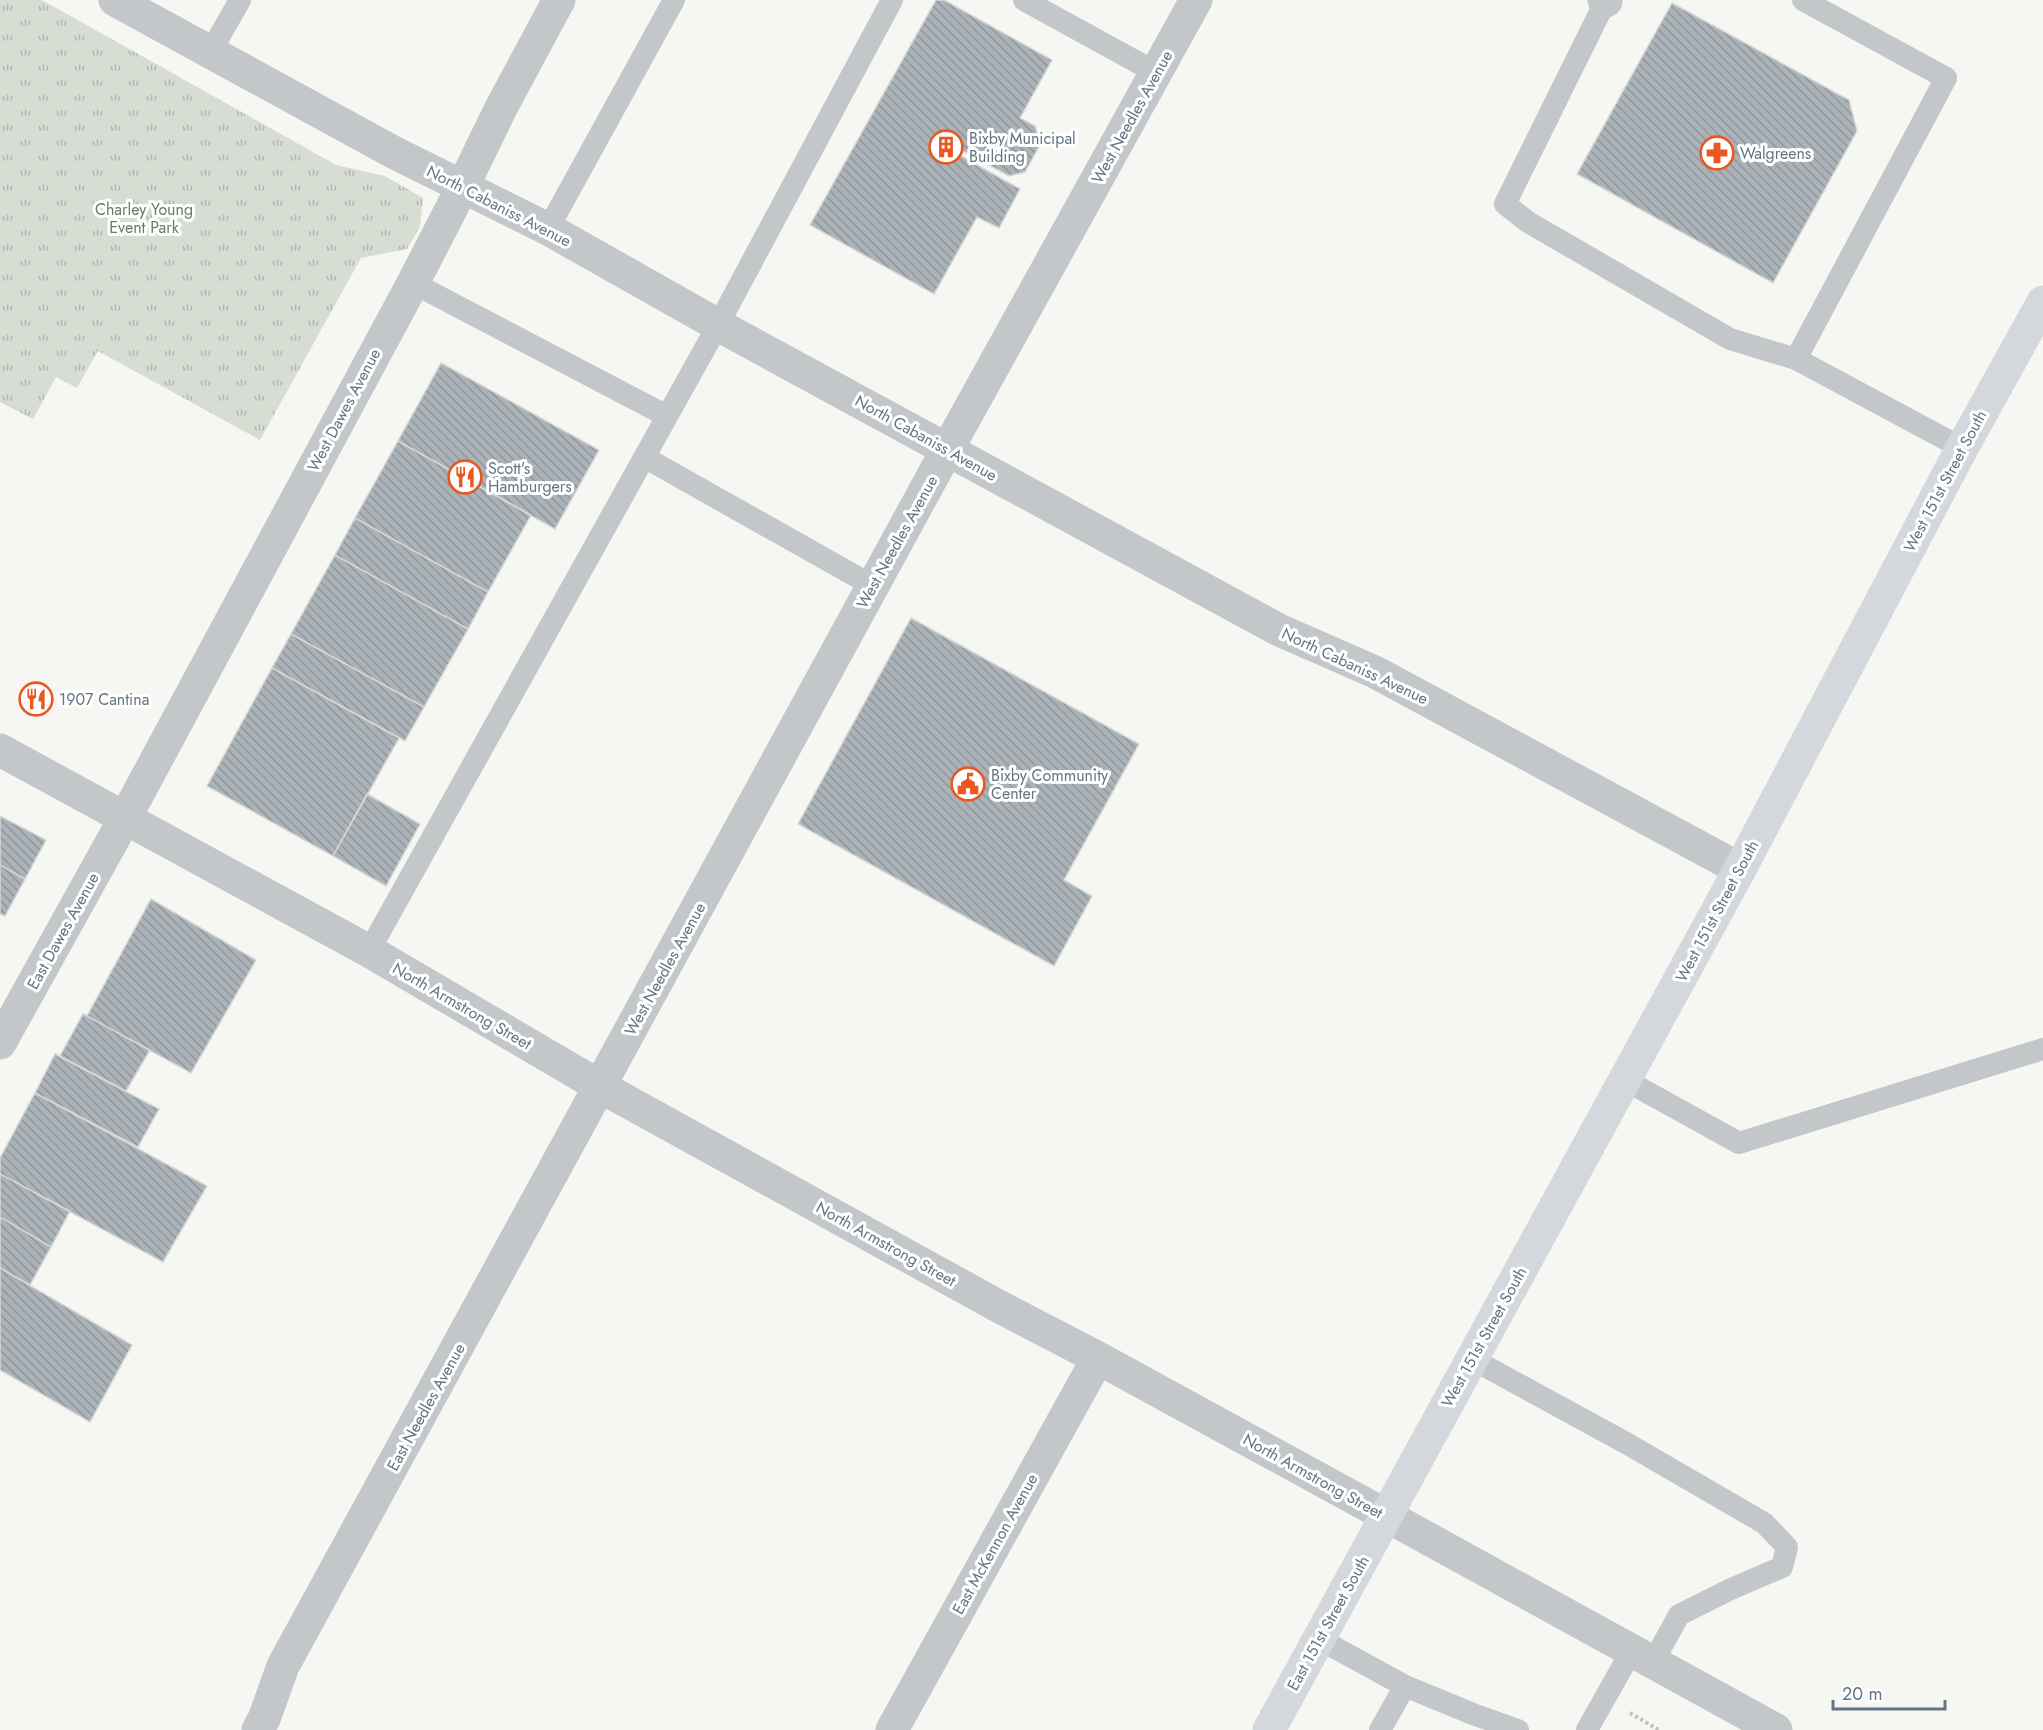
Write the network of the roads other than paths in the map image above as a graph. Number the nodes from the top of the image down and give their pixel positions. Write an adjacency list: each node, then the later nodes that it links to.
1 (115, 0): 10 (street, North Cabaniss Avenue)
2 (240, 0): 10 (lane)
3 (559, 0): 12 (street, West Dawes Avenue)
4 (674, 0): 13 (lane)
5 (892, 0): 16 (lane)
6 (1024, 0): 11 (lane)
7 (1196, 0): 11 (street, West Needles Avenue)
8 (1605, 0): 17 (lane)
9 (1803, 0): 17 (lane)
10 (211, 51): 12 (street, North Cabaniss Avenue)
11 (1157, 73): 20 (street, West Needles Avenue)
12 (462, 188): 13 (street, North Cabaniss Avenue); 14 (street, West Dawes Avenue)
13 (548, 229): 16 (street, North Cabaniss Avenue)
14 (413, 283): 18 (lane); 24 (street, West Dawes Avenue)
15 (2043, 302): 19 (main road, West 151st Street South)
16 (718, 325): 18 (lane); 20 (street, North Cabaniss Avenue)
17 (1796, 359): 19 (lane)
18 (666, 416): 21 (lane)
19 (1962, 448): 25 (main road, West 151st Street South)
20 (947, 450): 22 (street, West Needles Avenue); 25 (street, North Cabaniss Avenue)
21 (644, 457): 22 (lane); 26 (lane)
22 (873, 586): 30 (street, West Needles Avenue)
23 (0, 750): 24 (street, North Armstrong Street)
24 (125, 818): 26 (street, North Armstrong Street); 27 (street, East Dawes Avenue)
25 (1740, 869): 29 (main road, West 151st Street South)
26 (369, 951): 30 (street, North Armstrong Street)
27 (0, 1043)
28 (2043, 1049): 29 (lane)
29 (1625, 1080): 32 (main road, West 151st Street South)
30 (601, 1087): 31 (street, North Armstrong Street); 37 (street, East Needles Avenue)
31 (1098, 1358): 33 (street, North Armstrong Street); 38 (street, East McKennon Avenue)
32 (1472, 1359): 33 (main road, West 151st Street South); 35 (lane)
33 (1387, 1516): 34 (main road, East 151st Street South); 35 (street, North Armstrong Street)
34 (1319, 1639): 36 (lane); 39 (main road, East 151st Street South)
35 (1642, 1656): 42 (lane); 43 (street, North Armstrong Street)
36 (1405, 1686): 40 (lane); 41 (lane)
37 (268, 1726)
38 (892, 1730)
39 (1269, 1730)
40 (1380, 1730)
41 (1518, 1730)
42 (1587, 1730)
43 (1776, 1730)

